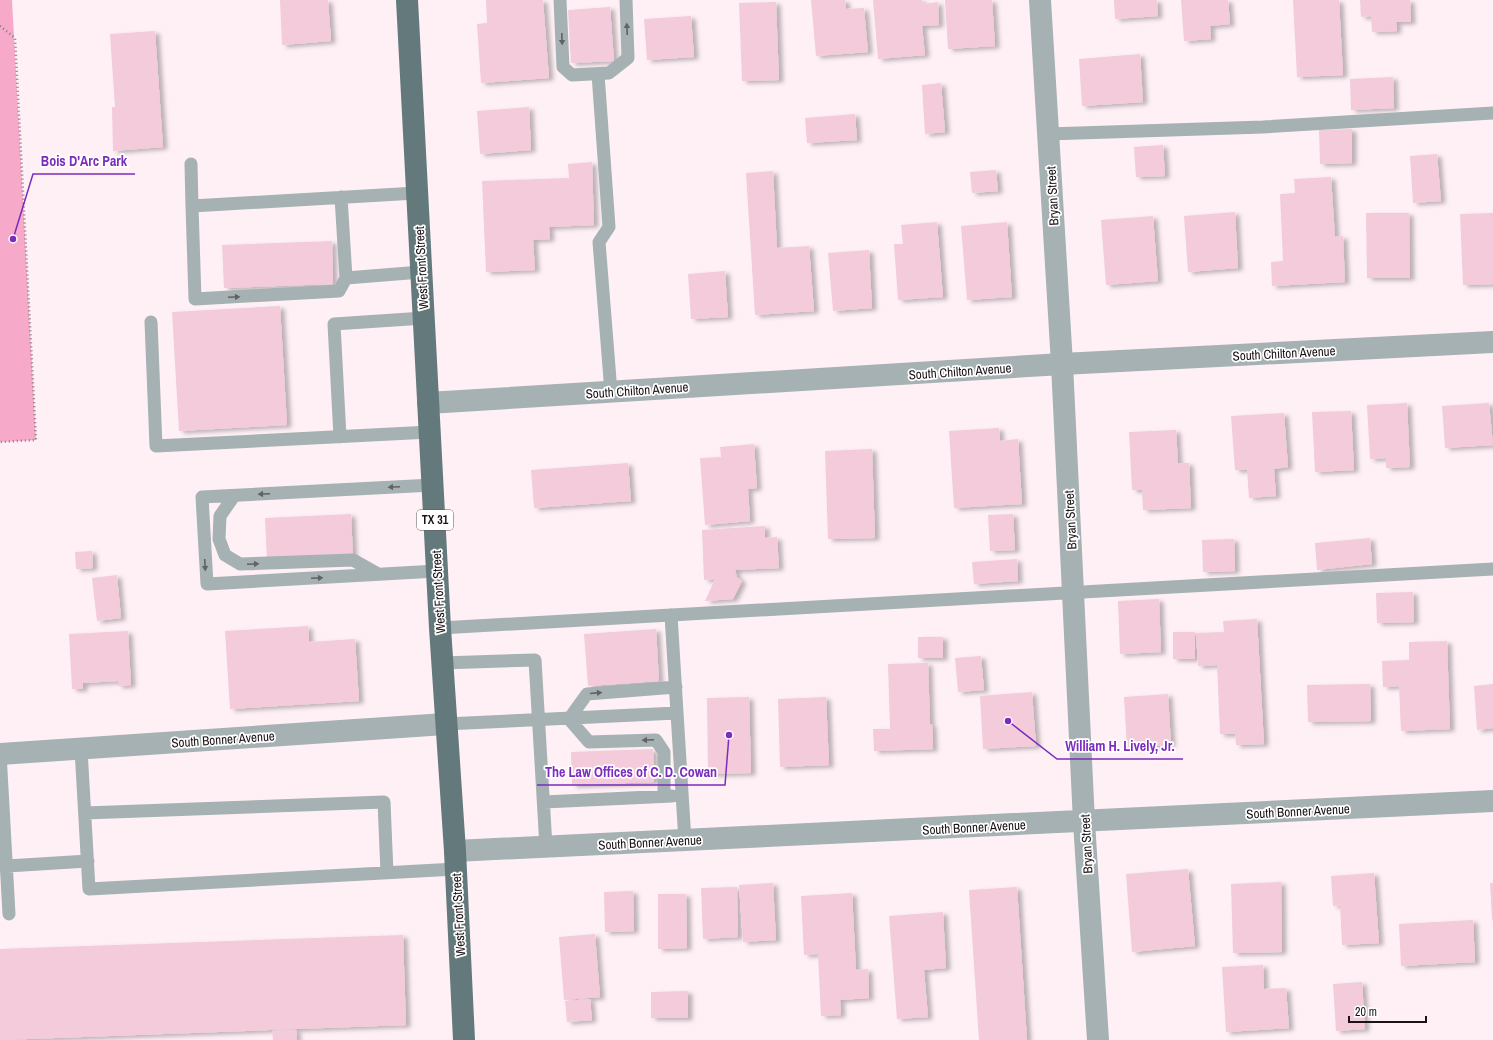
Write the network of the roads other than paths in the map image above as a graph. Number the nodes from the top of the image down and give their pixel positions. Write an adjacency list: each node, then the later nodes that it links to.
1 (407, 0): 9 (main road, West Front Street / TX 31)
2 (560, 0): 5 (lane, one-way to 5)
3 (626, 0): 5 (lane, one-way to 3)
4 (1040, 0): 7 (street, Bryan Street)
5 (598, 74): 18 (lane)
6 (1493, 112): 7 (lane)
7 (1048, 134): 17 (street, Bryan Street)
8 (191, 164): 11 (lane)
9 (416, 193): 10 (lane); 12 (main road, West Front Street / TX 31)
10 (341, 197): 11 (lane); 13 (lane)
11 (192, 206): 13 (lane, one-way to 13)
12 (421, 272): 13 (lane); 14 (main road, West Front Street / TX 31)
13 (346, 278)
14 (424, 318): 19 (main road, West Front Street / TX 31); 21 (lane)
15 (151, 322): 21 (lane)
16 (1493, 342): 17 (street, South Chilton Avenue)
17 (1062, 364): 18 (street, South Chilton Avenue); 27 (street, Bryan Street)
18 (611, 392): 19 (street, South Chilton Avenue)
19 (428, 403): 20 (main road, West Front Street / TX 31)
20 (430, 432): 21 (lane); 22 (main road, West Front Street / TX 31)
21 (340, 437)
22 (433, 485): 23 (lane, one-way to 23); 25 (main road, West Front Street / TX 31)
23 (234, 496): 26 (lane, one-way to 26); 26 (lane, one-way to 26)
24 (1493, 568): 27 (lane)
25 (437, 571): 26 (lane); 29 (main road, West Front Street / TX 31)
26 (378, 574)
27 (1074, 592): 28 (lane); 43 (street, Bryan Street)
28 (671, 615): 29 (lane); 31 (lane)
29 (440, 628): 30 (main road, West Front Street / TX 31)
30 (442, 663): 34 (lane); 35 (main road, West Front Street / TX 31)
31 (676, 687): 32 (lane); 33 (lane, one-way to 31)
32 (677, 713): 33 (lane); 39 (lane)
33 (569, 719): 34 (lane); 38 (lane, one-way to 33)
34 (539, 720): 35 (lane); 41 (lane)
35 (445, 724): 36 (street, South Bonner Avenue); 46 (main road, West Front Street / TX 31)
36 (81, 748): 37 (street, South Bonner Avenue); 42 (lane)
37 (0, 754): 48 (lane)
38 (664, 796): 39 (lane); 41 (lane)
39 (682, 796): 44 (lane)
40 (1493, 801): 43 (street, South Bonner Avenue)
41 (544, 802): 45 (lane)
42 (85, 813): 47 (lane); 49 (lane)
43 (1084, 822): 44 (street, South Bonner Avenue); 52 (street, Bryan Street)
44 (685, 841): 45 (street, South Bonner Avenue)
45 (546, 847): 46 (street, South Bonner Avenue)
46 (455, 860): 49 (lane); 51 (main road, West Front Street / TX 31)
47 (88, 861): 48 (lane); 49 (lane)
48 (7, 866): 50 (lane)
49 (387, 873)
50 (9, 914)
51 (464, 1040)
52 (1098, 1040)

